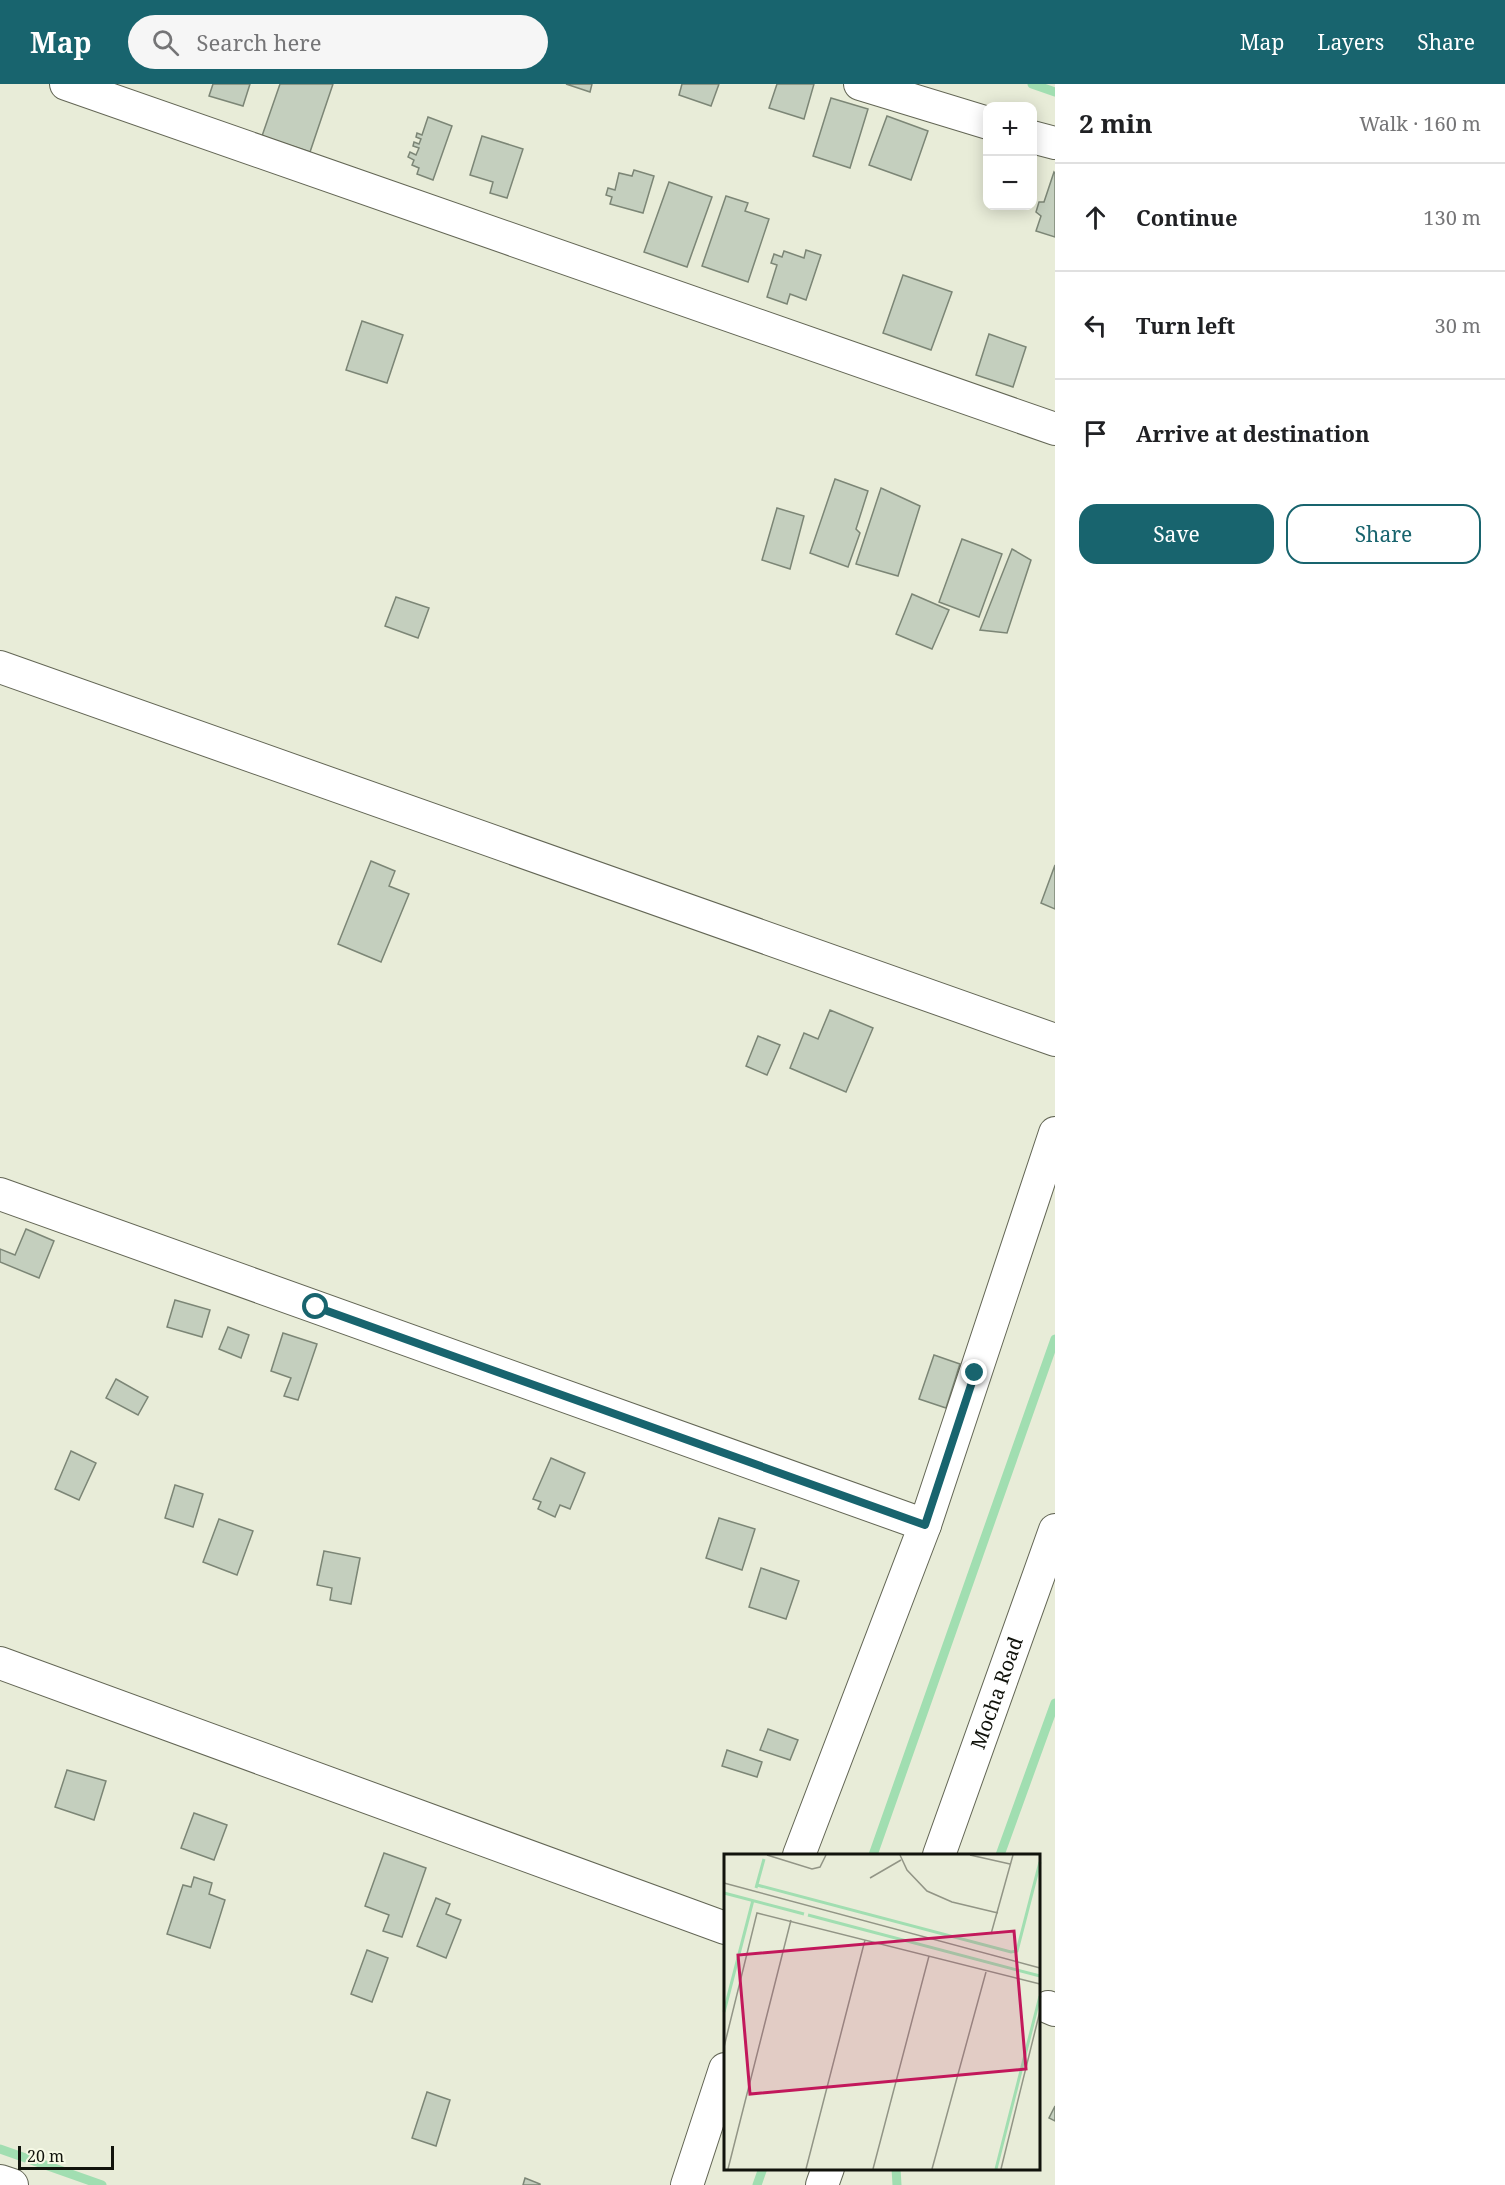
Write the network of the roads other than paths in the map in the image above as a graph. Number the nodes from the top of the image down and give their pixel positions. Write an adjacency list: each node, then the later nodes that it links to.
1 (66, 84): 6 (street)
2 (860, 84): 3 (street)
3 (983, 122)
4 (1037, 138): 5 (street)
5 (1055, 143)
6 (1055, 429)
7 (0, 667): 8 (street)
8 (1055, 1040)
9 (1055, 1133): 11 (street)
10 (0, 1194): 11 (street)
11 (925, 1525): 14 (street)
12 (1055, 1530): 15 (street, Mocha Road)
13 (0, 1663): 16 (street)
14 (799, 1854)
15 (939, 1854)
16 (724, 1928)
17 (724, 2072): 21 (street)
18 (828, 2170): 22 (street)
19 (0, 2181): 20 (street)
20 (12, 2185)
21 (687, 2185)
22 (822, 2185)

